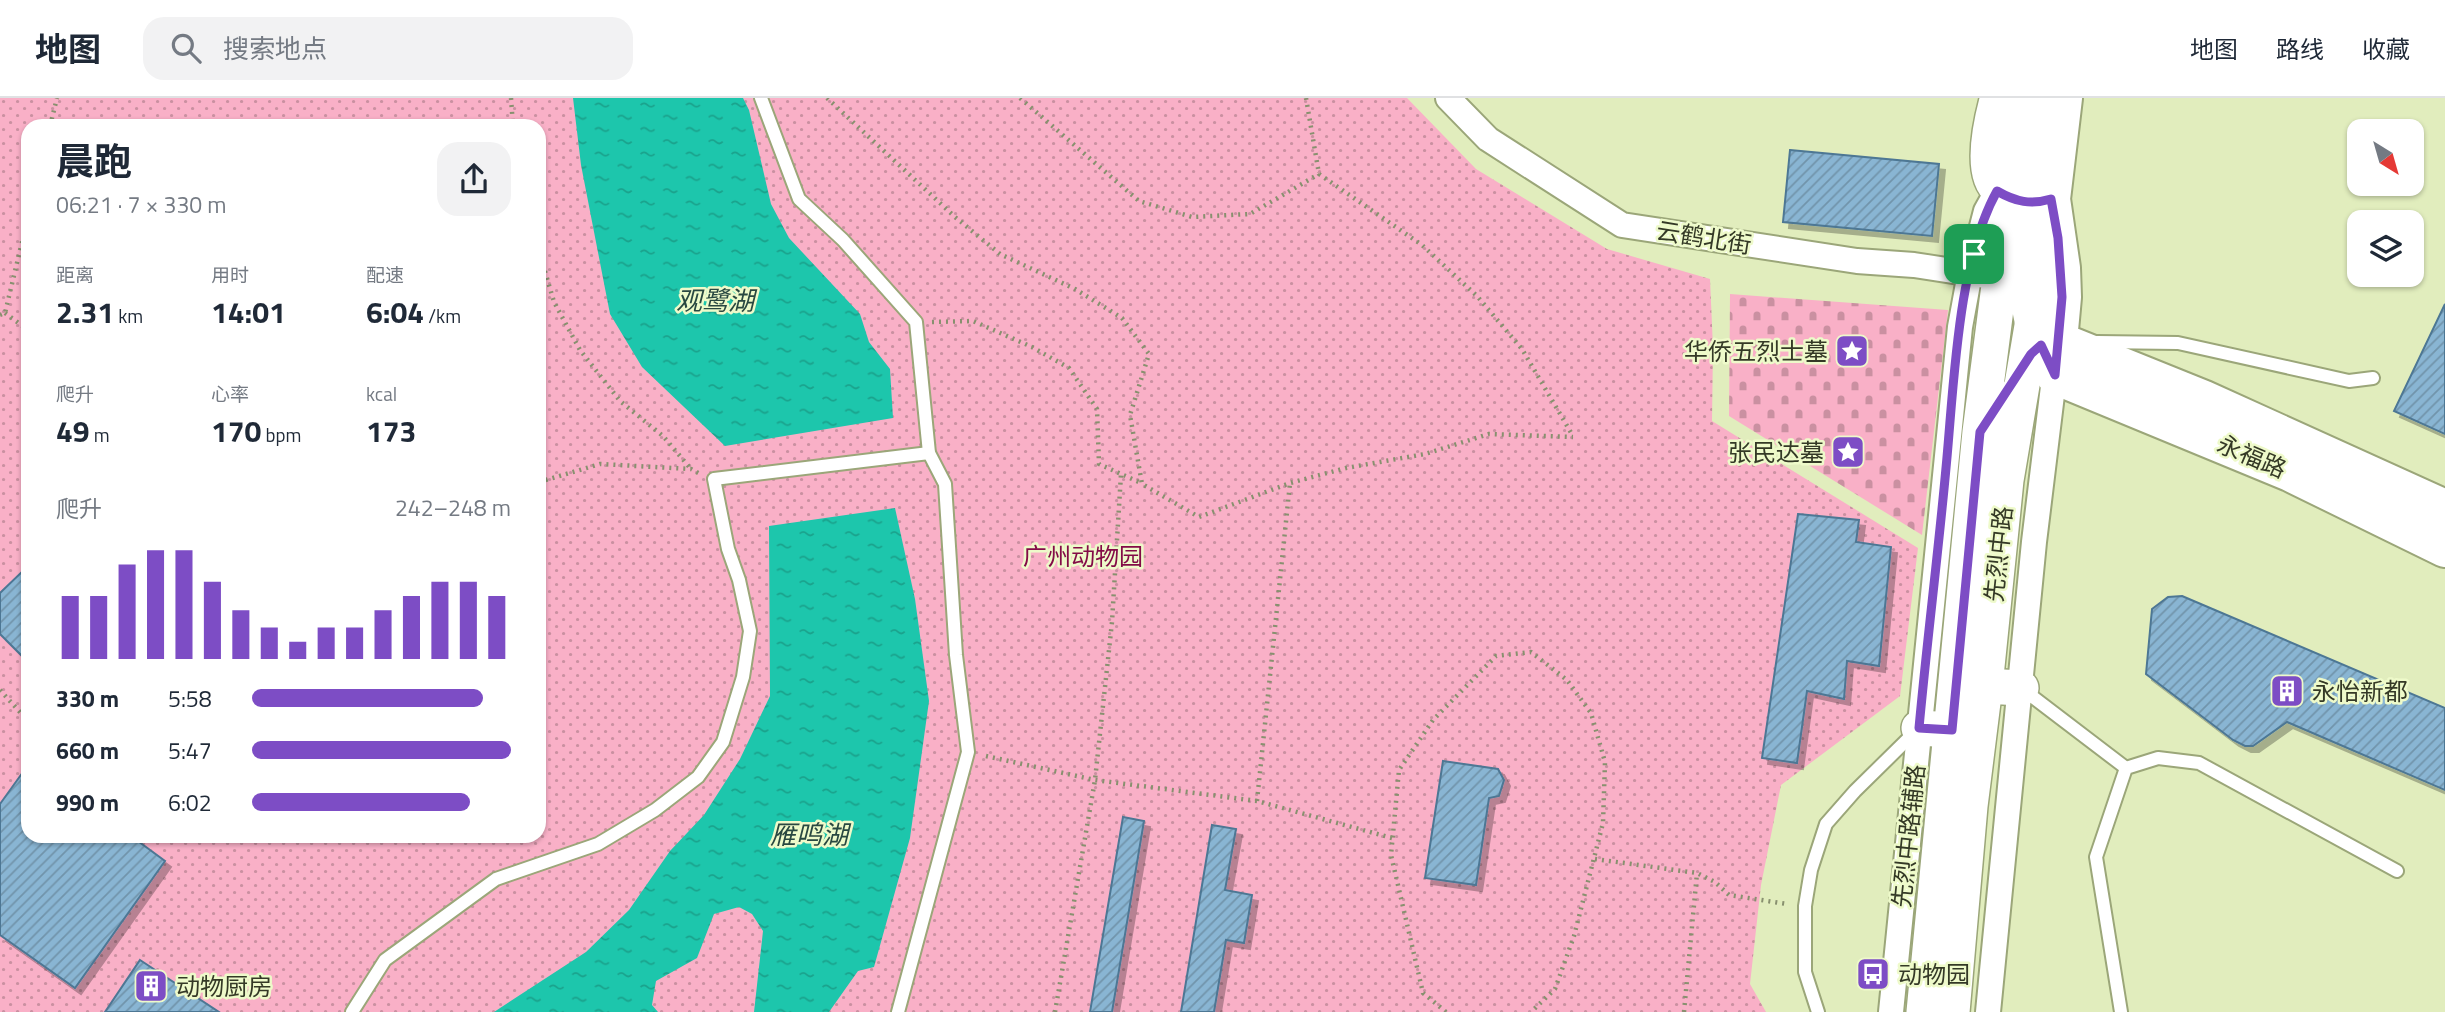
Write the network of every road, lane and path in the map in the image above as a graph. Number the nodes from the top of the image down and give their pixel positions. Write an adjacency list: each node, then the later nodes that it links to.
1 (57, 98): 12 (path)
2 (511, 98): 13 (path)
3 (761, 98): 20 (lane)
4 (827, 98): 31 (path)
5 (1020, 98): 14 (path)
6 (1306, 98): 14 (path)
7 (1448, 98): 18 (street, 云鹤北街)
8 (1994, 98): 15 (street)
9 (2017, 98): 15 (main road, 先烈中路)
10 (2032, 98): 15 (main road)
11 (2063, 98): 15 (main road, 先烈中路)
12 (52, 119)
13 (512, 119)
14 (1320, 174): 30 (path)
15 (2019, 192): 18 (main road, 先烈中路); 22 (main road)
16 (21, 243): 19 (path)
17 (546, 275): 26 (path)
18 (1985, 276): 24 (main road, 先烈中路); 38 (street, 先烈中路辅路)
19 (2, 314): 21 (path)
20 (916, 322): 25 (lane); 27 (path)
21 (21, 326)
22 (2043, 349): 23 (lane); 24 (main road); 32 (main road, 永福路); 33 (main road, 永福路); 34 (main road, 先烈中路); 35 (street)
23 (2373, 378)
24 (1980, 432): 38 (main road, 先烈中路)
25 (929, 453): 28 (lane); 39 (lane)
26 (691, 470): 28 (path); 29 (path)
27 (1121, 474): 31 (path); 41 (path)
28 (714, 479): 48 (lane)
29 (546, 480)
30 (1290, 483): 31 (path); 42 (path)
31 (1142, 484)
32 (2445, 509)
33 (2445, 548)
34 (1985, 686): 35 (main road); 57 (main road, 先烈中路)
35 (2021, 688): 40 (lane); 58 (street)
36 (0, 690): 37 (path)
37 (21, 714)
38 (1935, 729): 47 (lane); 55 (street, 先烈中路辅路); 56 (main road, 先烈中路)
39 (968, 752): 41 (path); 49 (lane)
40 (2126, 768): 45 (lane); 59 (lane)
41 (1095, 780): 42 (path); 50 (path)
42 (1257, 801): 43 (path)
43 (1392, 838): 44 (path); 51 (path)
44 (1595, 859): 46 (path); 52 (path)
45 (2397, 871)
46 (1697, 873): 47 (path); 53 (path)
47 (1805, 906): 54 (lane)
48 (352, 1012)
49 (898, 1012)
50 (1055, 1012)
51 (1446, 1012)
52 (1531, 1012)
53 (1684, 1012)
54 (1818, 1012)
55 (1891, 1012)
56 (1924, 1012)
57 (1952, 1012)
58 (1988, 1012)
59 (2121, 1012)

